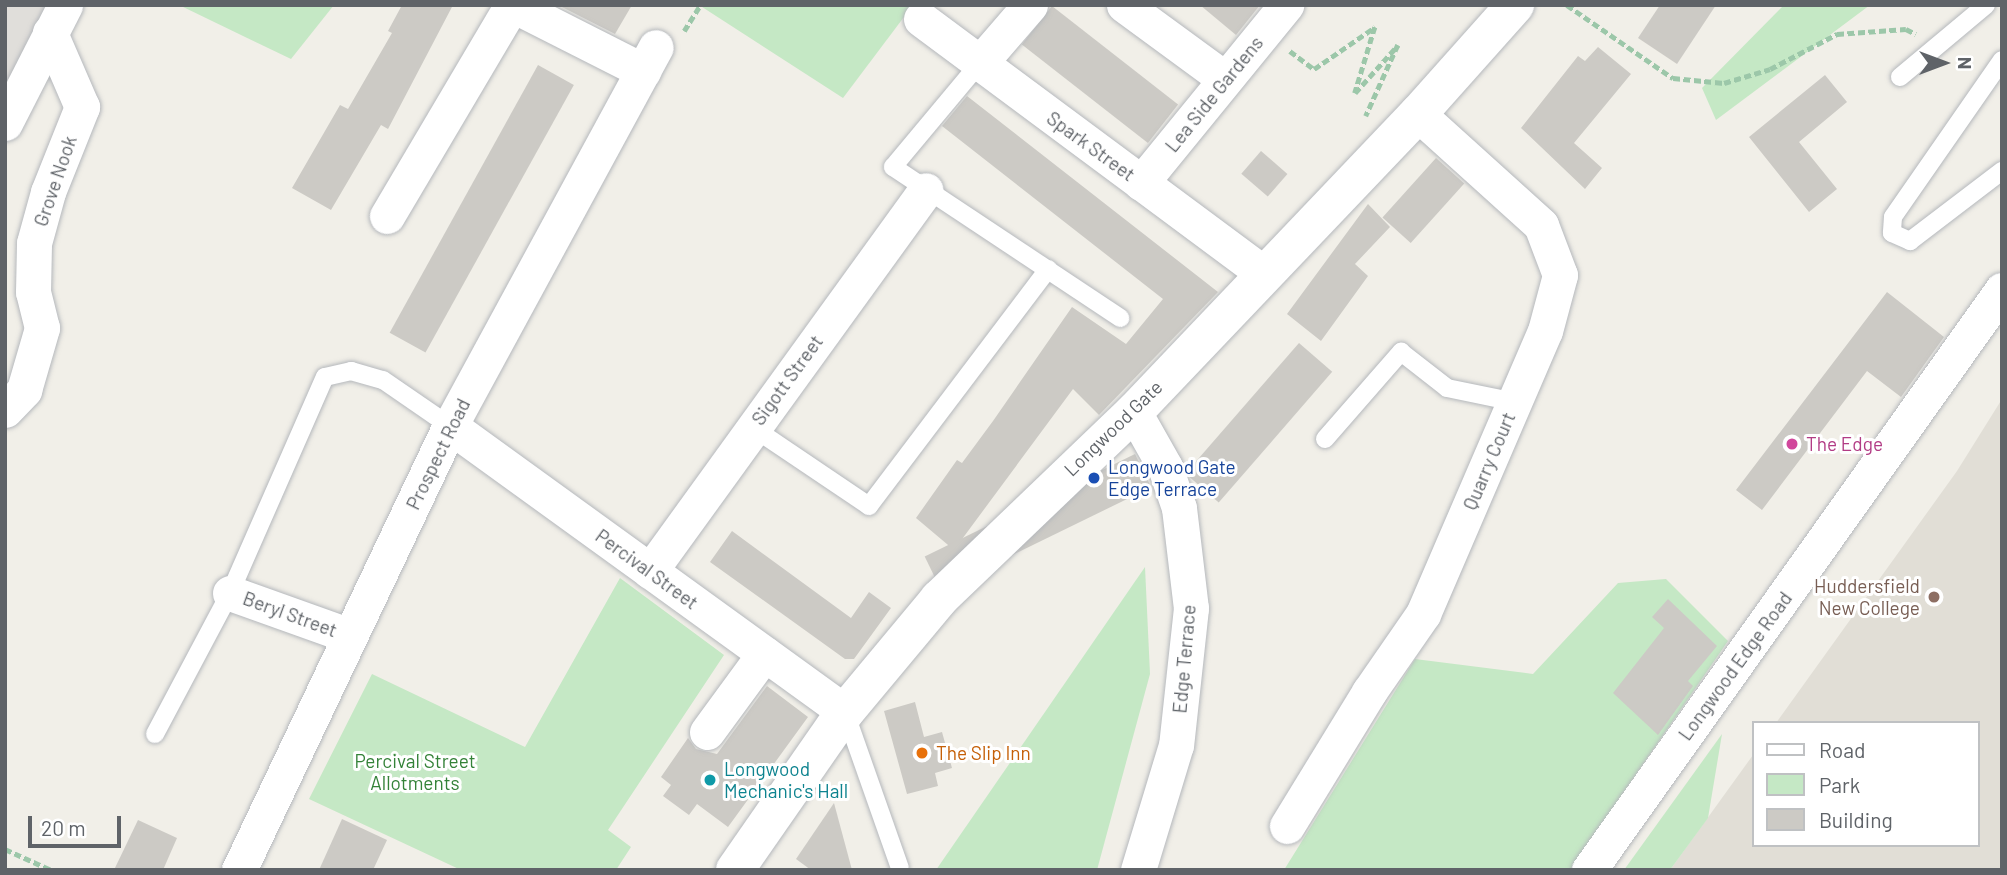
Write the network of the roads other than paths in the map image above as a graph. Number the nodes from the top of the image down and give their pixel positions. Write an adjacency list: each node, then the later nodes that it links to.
1 (513, 5): 18 (street); 26 (street, Prospect Road)
2 (1030, 5): 10 (street)
3 (1124, 5): 12 (street)
4 (1286, 5): 12 (street, Lea Side Gardens)
5 (1515, 5): 13 (street, Longwood Gate)
6 (1986, 5): 11 (lane)
7 (58, 19): 14 (street); 24 (street, Grove Nook)
8 (921, 19): 10 (street, Spark Street)
9 (2002, 60): 15 (lane)
10 (979, 64): 16 (street, Spark Street); 17 (lane)
11 (1900, 78)
12 (1225, 79): 16 (street, Lea Side Gardens)
13 (1418, 114): 20 (street, Longwood Gate); 23 (street, Quarry Court)
14 (5, 123)
15 (2002, 171)
16 (1141, 183): 20 (street, Spark Street)
17 (926, 190): 19 (lane); 27 (street, Sigott Street)
18 (387, 216)
19 (1048, 269): 22 (lane); 27 (lane)
20 (1262, 272): 25 (street, Longwood Gate)
21 (2002, 290): 41 (street, Longwood Edge Road)
22 (1120, 318)
23 (1515, 402): 28 (lane); 36 (street, Quarry Court)
24 (5, 410)
25 (1134, 412): 33 (street, Longwood Gate); 40 (street, Edge Terrace)
26 (450, 426): 29 (street, Percival Street); 30 (lane); 31 (street, Prospect Road)
27 (752, 427): 29 (street, Sigott Street)
28 (1325, 439)
29 (650, 571): 32 (street, Percival Street)
30 (230, 593): 31 (street, Beryl Street); 35 (lane)
31 (350, 636): 38 (street, Prospect Road)
32 (764, 654): 33 (street, Percival Street); 34 (street)
33 (845, 712): 37 (lane); 39 (street, Longwood Gate)
34 (708, 732)
35 (155, 734)
36 (1287, 826)
37 (900, 868)
38 (239, 870)
39 (735, 870)
40 (1138, 870)
41 (1588, 870)

